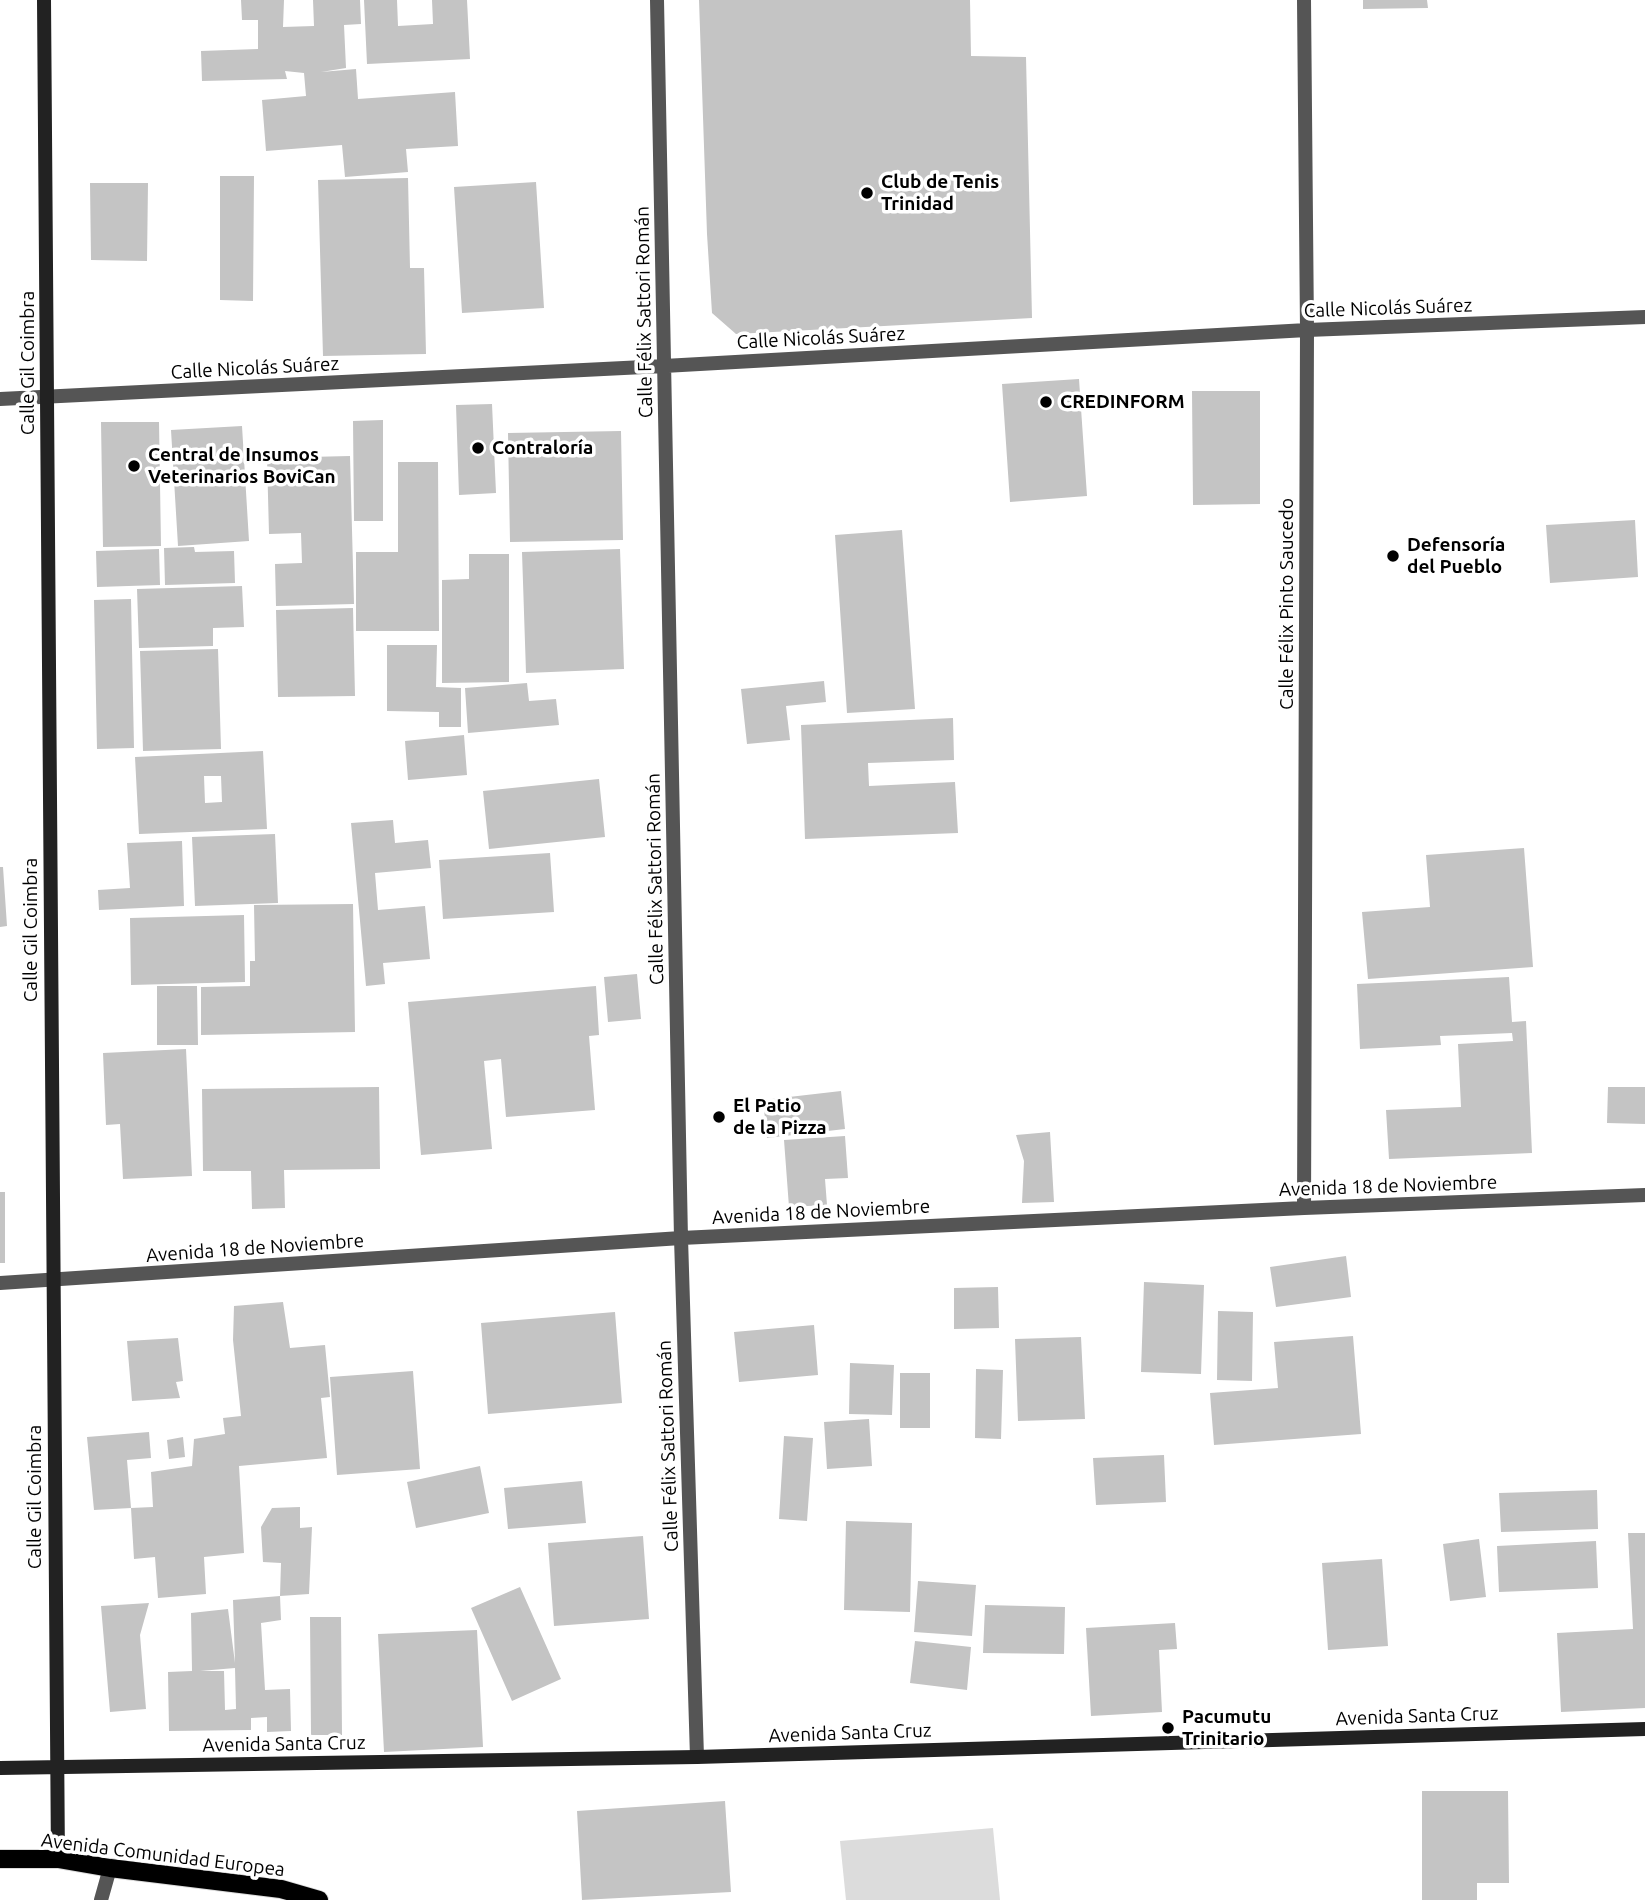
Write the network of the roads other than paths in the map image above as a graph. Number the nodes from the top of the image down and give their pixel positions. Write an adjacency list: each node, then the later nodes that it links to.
1 (44, 0): 7 (street, Calle Gil Coimbra)
2 (657, 0): 6 (street, Calle Félix Sattori Román)
3 (1304, 0): 5 (street, Calle Félix Pinto Saucedo)
4 (1645, 317): 5 (street, Calle Nicolás Suárez)
5 (1307, 330): 6 (street, Calle Nicolás Suárez); 10 (street, Calle Félix Pinto Saucedo)
6 (664, 366): 7 (street, Calle Nicolás Suárez); 11 (street, Calle Félix Sattori Román)
7 (47, 398): 8 (street, Calle Nicolás Suárez); 12 (street, Calle Gil Coimbra)
8 (0, 399)
9 (1645, 1195): 10 (street, Avenida 18 de Noviembre)
10 (1304, 1209): 11 (street, Avenida 18 de Noviembre)
11 (681, 1238): 12 (street, Avenida 18 de Noviembre); 15 (street, Calle Félix Sattori Román)
12 (53, 1281): 13 (street, Avenida 18 de Noviembre); 16 (street, Calle Gil Coimbra)
13 (0, 1283)
14 (1645, 1729): 15 (street, Avenida Santa Cruz)
15 (697, 1757): 16 (street, Avenida Santa Cruz)
16 (57, 1766): 17 (street, Avenida Santa Cruz); 19 (street, Calle Gil Coimbra)
17 (0, 1768)
18 (0, 1859): 19 (main road, Avenida Comunidad Europea)
19 (58, 1859): 20 (main road, Avenida Comunidad Europea)
20 (110, 1868): 21 (street); 22 (main road, Avenida Comunidad Europea)
21 (101, 1900)
22 (319, 1900)

